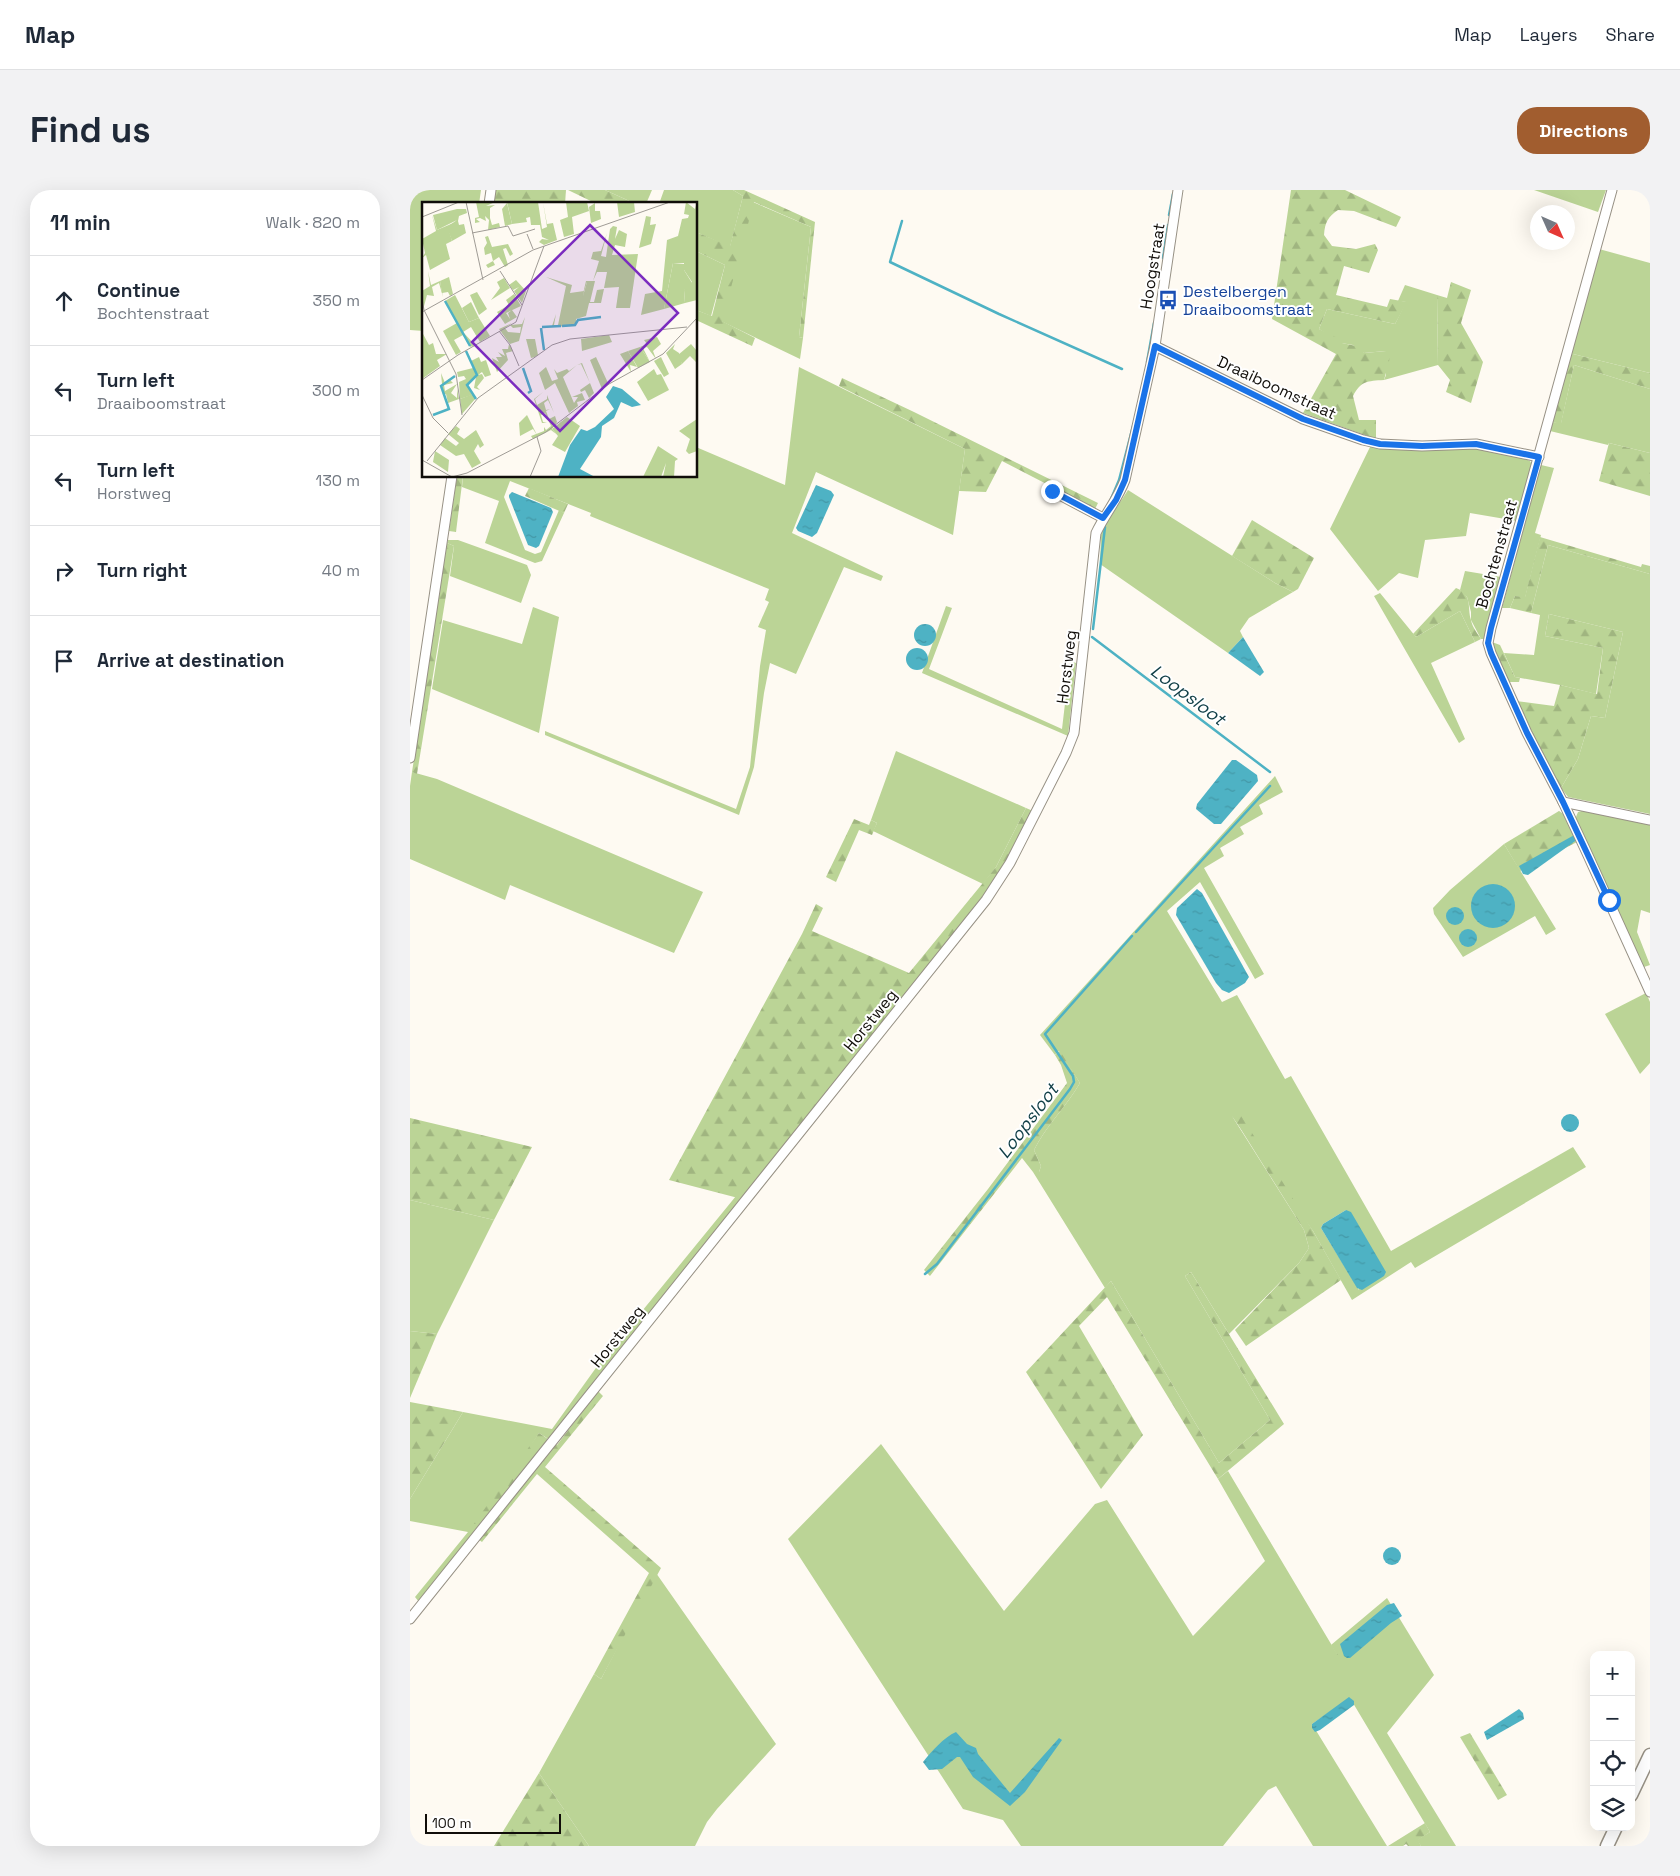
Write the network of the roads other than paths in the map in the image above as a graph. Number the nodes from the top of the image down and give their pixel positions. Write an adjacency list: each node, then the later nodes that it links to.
1 (1178, 190): 3 (street, Hoogstraat)
2 (1612, 190): 4 (street, Bochtenstraat)
3 (1155, 346): 4 (street, Draaiboomstraat); 7 (street, Horstweg)
4 (1539, 457): 9 (street, Bochtenstraat)
5 (452, 478): 8 (street)
6 (1052, 491): 7 (street)
7 (1103, 518): 12 (street, Horstweg)
8 (410, 758)
9 (1563, 802): 10 (street); 11 (street, Bochtenstraat)
10 (1650, 820)
11 (1650, 992)
12 (410, 1619)
13 (1650, 1755): 14 (street)
14 (1635, 1787)
15 (1614, 1831): 16 (street)
16 (1607, 1846)

